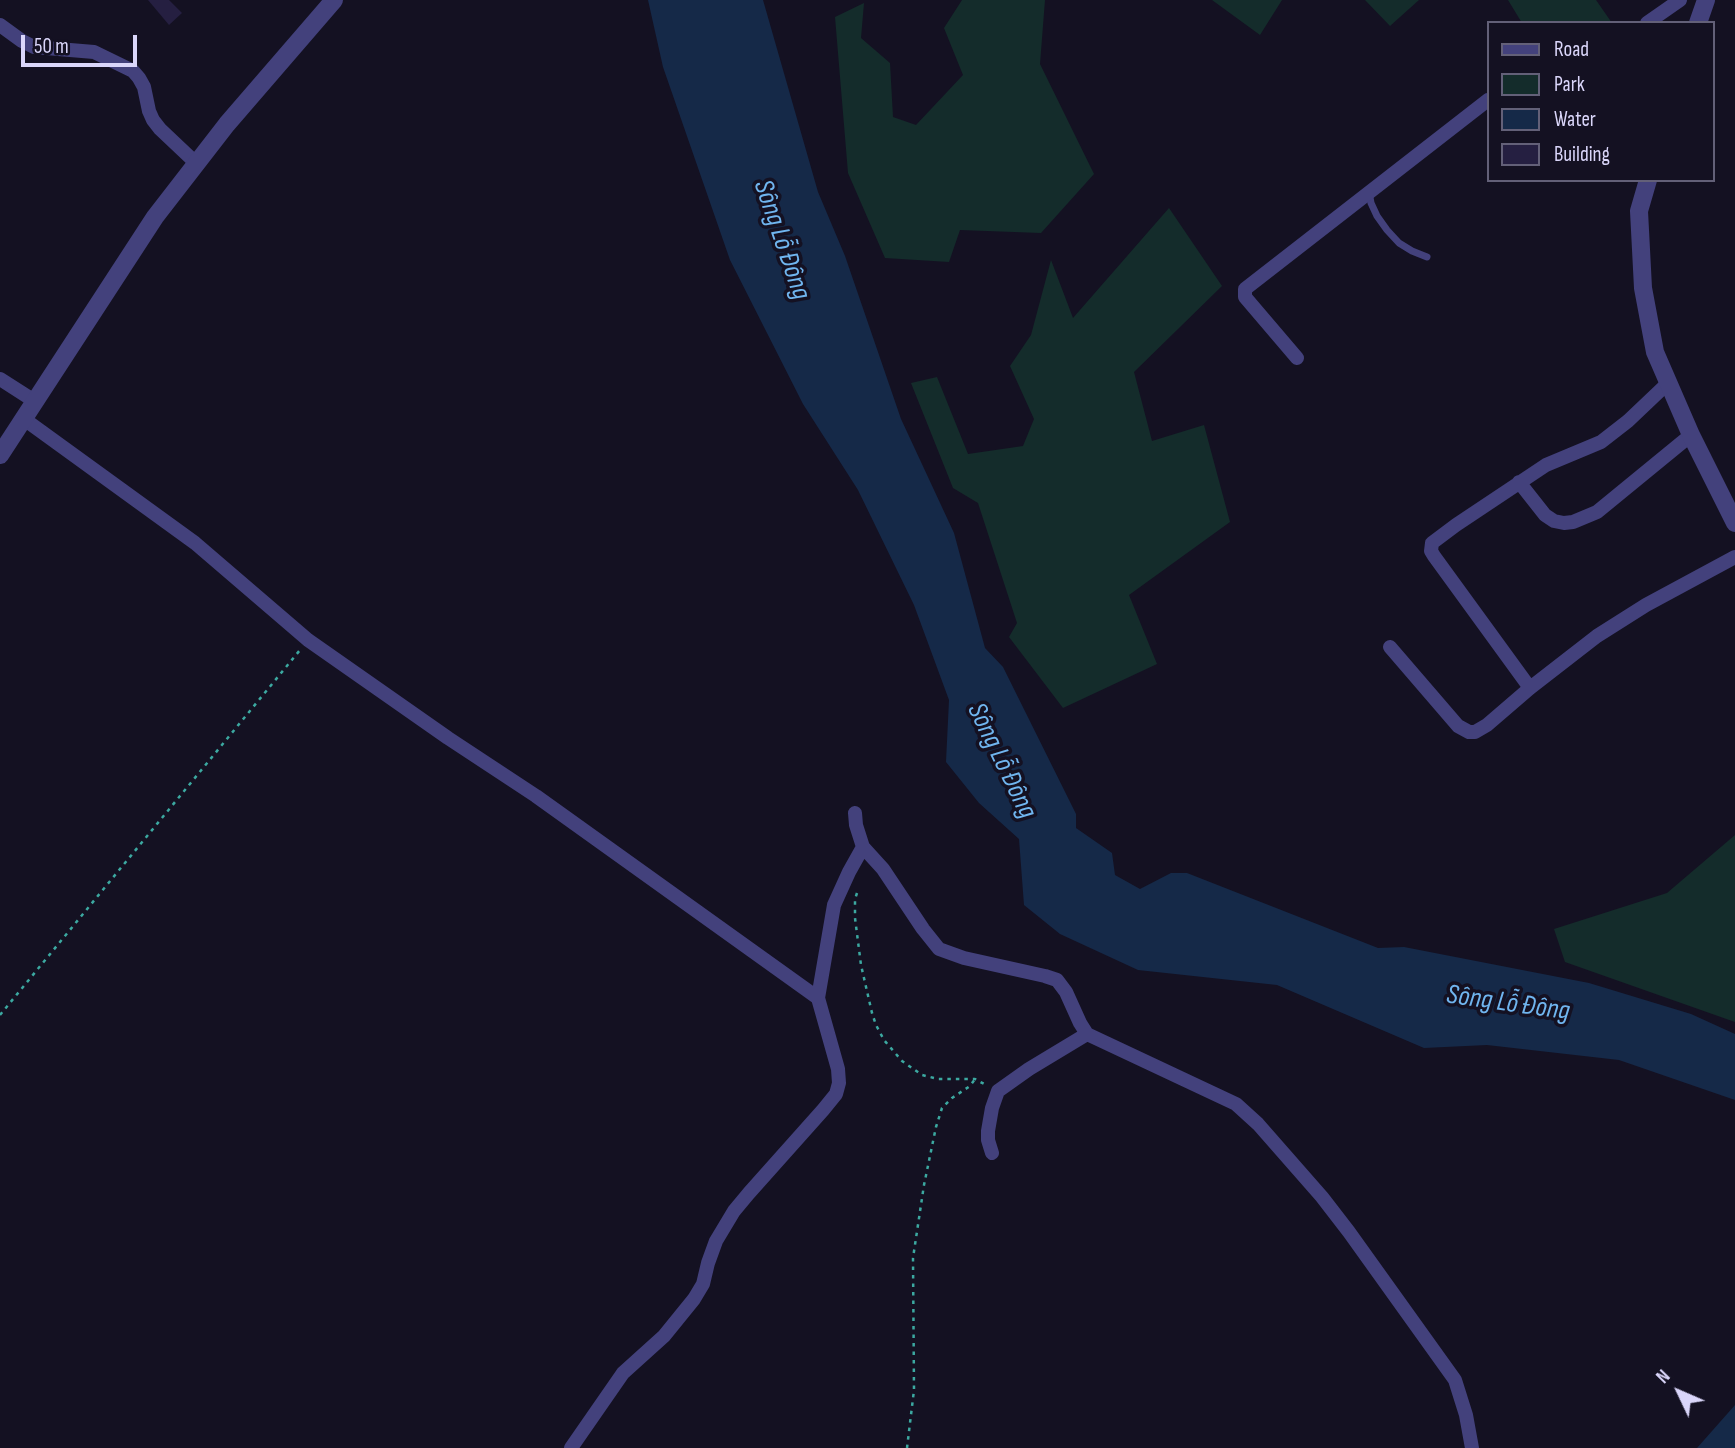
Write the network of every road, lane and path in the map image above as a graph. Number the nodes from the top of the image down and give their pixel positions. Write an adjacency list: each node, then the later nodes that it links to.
1 (334, 0): 8 (street)
2 (1680, 0): 4 (street)
3 (1706, 0): 5 (street)
4 (1650, 21)
5 (1699, 21)
6 (0, 25): 8 (street)
7 (1486, 102): 10 (street)
8 (197, 164): 15 (street)
9 (1647, 182): 14 (street)
10 (1369, 192): 11 (lane); 12 (street)
11 (1427, 257)
12 (1297, 358)
13 (0, 379): 15 (street)
14 (1668, 383): 17 (street); 19 (street)
15 (36, 402): 16 (street)
16 (24, 419): 18 (street); 22 (street)
17 (1691, 435): 19 (street); 20 (street)
18 (0, 455)
19 (1519, 482): 24 (street)
20 (1735, 523)
21 (1735, 557): 24 (street)
22 (308, 640): 28 (street); 29 (path)
23 (1390, 647): 24 (street)
24 (1530, 688)
25 (855, 813): 26 (street)
26 (863, 847): 28 (street); 30 (street)
27 (859, 888): 31 (path)
28 (818, 998): 34 (street)
29 (0, 1015)
30 (1087, 1034): 32 (street); 36 (street)
31 (975, 1079): 32 (path); 35 (path)
32 (999, 1091): 33 (street)
33 (992, 1153)
34 (570, 1448)
35 (907, 1448)
36 (1472, 1448)

